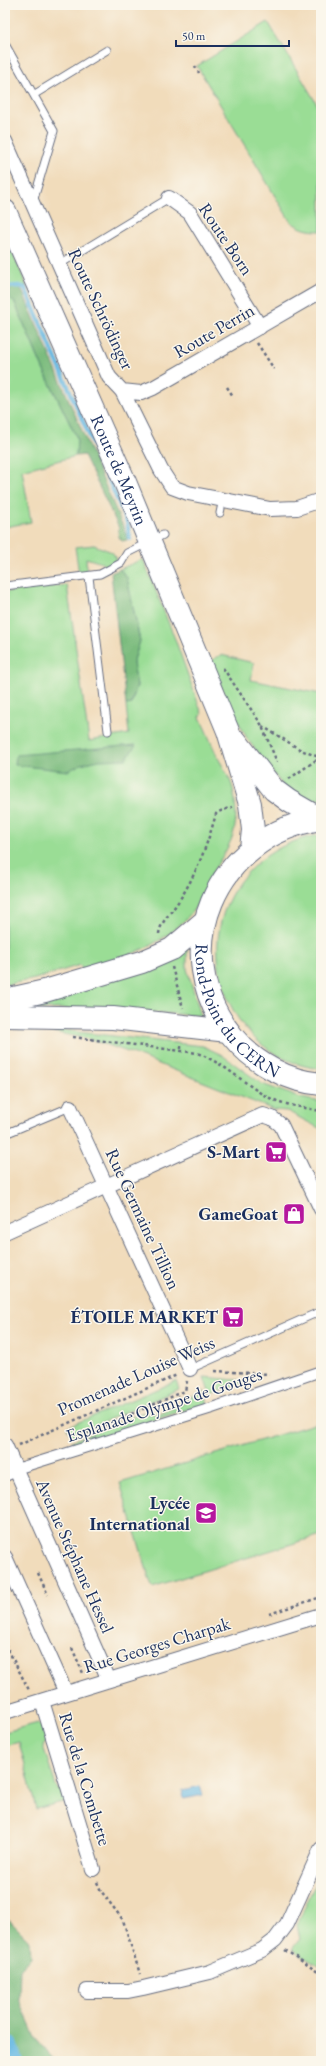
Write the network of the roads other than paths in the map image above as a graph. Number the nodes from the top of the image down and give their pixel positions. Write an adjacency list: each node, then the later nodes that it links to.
1 (5, 44): 3 (lane)
2 (107, 50): 3 (lane)
3 (35, 94): 6 (lane)
4 (5, 141): 6 (street, Route Schrödinger)
5 (168, 198): 8 (lane); 10 (street, Route Born)
6 (32, 204): 8 (street, Route Schrödinger)
7 (5, 211): 13 (main road, Route de Meyrin)
8 (60, 264): 11 (street, Route Schrödinger)
9 (321, 291): 10 (street, Route Perrin)
10 (255, 330): 11 (street, Route Perrin)
11 (122, 391): 12 (street, Route Schrödinger)
12 (321, 500)
13 (157, 538): 14 (lane); 16 (main road, Route de Meyrin)
14 (89, 577): 15 (lane); 17 (lane)
15 (5, 586)
16 (228, 730): 18 (main road, Route de Meyrin); 19 (main road, Route de Meyrin)
17 (108, 731)
18 (320, 819): 19 (main road, Rond-Point du CERN)
19 (251, 849): 20 (main road, Rond-Point du CERN)
20 (205, 921): 21 (main road); 23 (main road, Rond-Point du CERN)
21 (5, 1000)
22 (5, 1016): 23 (main road)
23 (228, 1031): 24 (main road, Rond-Point du CERN)
24 (321, 1084)
25 (70, 1107): 26 (lane); 27 (street, Rue Germaine Tillion)
26 (5, 1134)
27 (107, 1186): 28 (street); 29 (street); 31 (street, Rue Germaine Tillion)
28 (321, 1209)
29 (5, 1232)
30 (321, 1312): 31 (lane, Promenade Louise Weiss)
31 (190, 1369)
32 (321, 1371): 34 (street, Esplanade Olympe de Gouges)
33 (6, 1447): 34 (street, Avenue Stéphane Hessel)
34 (10, 1472): 37 (street, Avenue Stéphane Hessel)
35 (5, 1557): 38 (street)
36 (321, 1615): 37 (street, Rue Georges Charpak)
37 (109, 1680): 38 (street, Rue Georges Charpak)
38 (66, 1693): 39 (street, Rue Georges Charpak)
39 (42, 1701): 40 (street, Rue Georges Charpak); 42 (street, Rue de la Combette)
40 (5, 1712)
41 (321, 1849): 43 (street)
42 (93, 1869)
43 (87, 1991)

